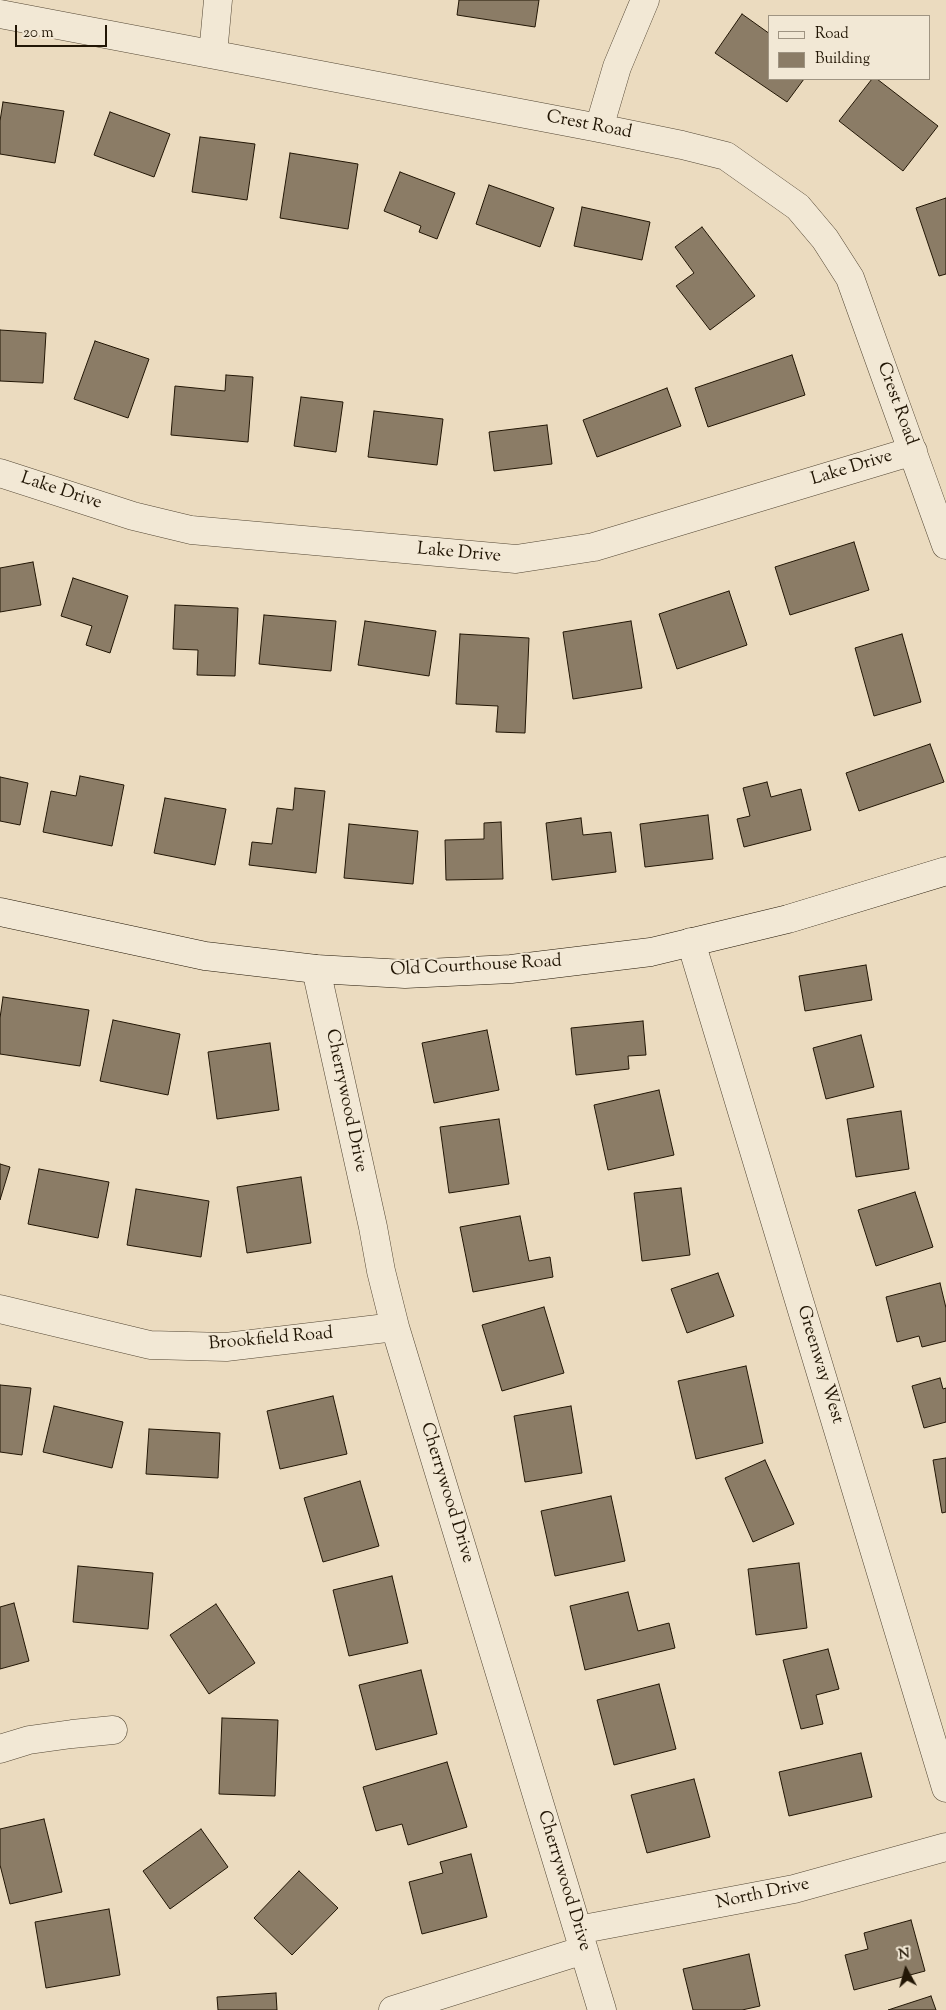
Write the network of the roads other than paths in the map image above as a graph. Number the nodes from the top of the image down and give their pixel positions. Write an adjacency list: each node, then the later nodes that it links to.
1 (218, 0): 4 (street)
2 (645, 0): 5 (street)
3 (0, 14): 4 (street, Crest Road)
4 (212, 54): 5 (street, Crest Road)
5 (599, 128): 6 (street, Crest Road)
6 (913, 451): 7 (street, Lake Drive); 8 (street, Crest Road)
7 (0, 473)
8 (946, 545)
9 (946, 871): 11 (street, Old Courthouse Road)
10 (0, 912): 12 (street, Old Courthouse Road)
11 (692, 942): 12 (street, Old Courthouse Road); 17 (street, Greenway West)
12 (316, 969): 14 (street, Cherrywood Drive)
13 (0, 1308): 14 (street, Brookfield Road)
14 (395, 1327): 19 (street, Cherrywood Drive)
15 (113, 1730): 16 (street)
16 (0, 1749)
17 (946, 1788)
18 (946, 1848): 19 (street, North Drive)
19 (581, 1940): 20 (street, North Drive); 21 (street, Cherrywood Drive)
20 (393, 2010)
21 (602, 2010)

